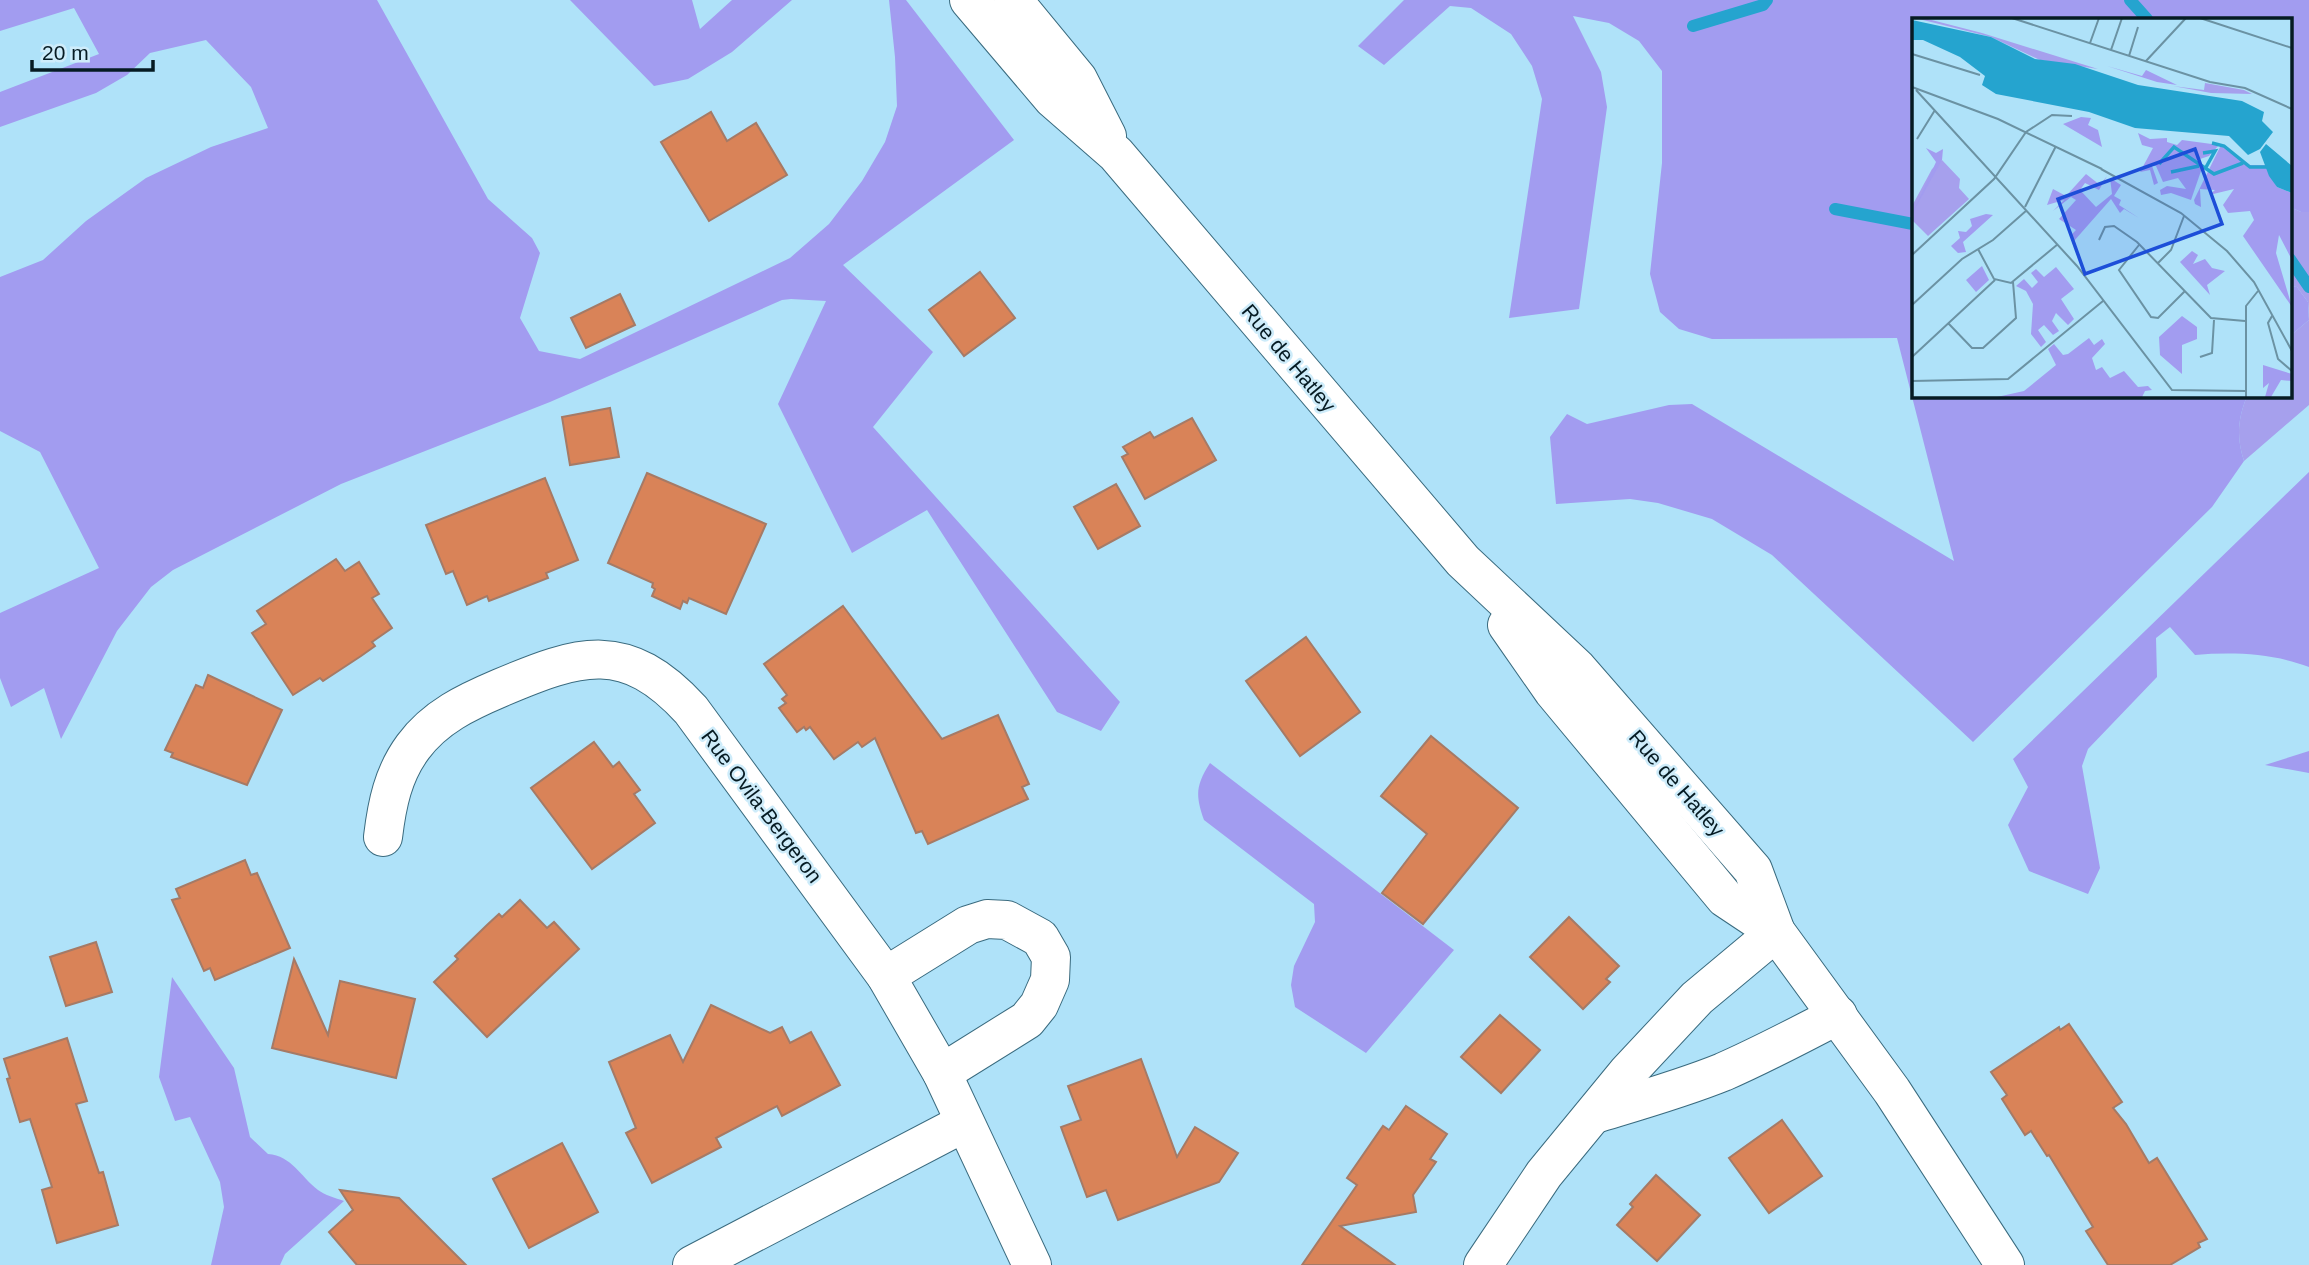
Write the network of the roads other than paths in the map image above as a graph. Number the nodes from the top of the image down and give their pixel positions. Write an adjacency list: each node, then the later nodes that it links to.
1 (969, 0): 3 (street, Rue de Hatley)
2 (1013, 0): 3 (street, Rue de Hatley)
3 (1116, 154): 5 (street, Rue de Hatley)
4 (383, 836): 6 (street, Rue Ovila-Bergeron)
5 (1776, 932): 7 (street, Rue de Hatley); 9 (street)
6 (886, 976): 8 (street, Rue Ovila-Bergeron); 8 (street)
7 (1838, 1015): 9 (street); 14 (street, Rue de Hatley)
8 (942, 1073): 10 (street, Rue Ovila-Bergeron)
9 (1595, 1114): 13 (street)
10 (964, 1123): 11 (street); 12 (street, Rue Ovila-Bergeron)
11 (692, 1265)
12 (1032, 1265)
13 (1483, 1265)
14 (2006, 1265)

